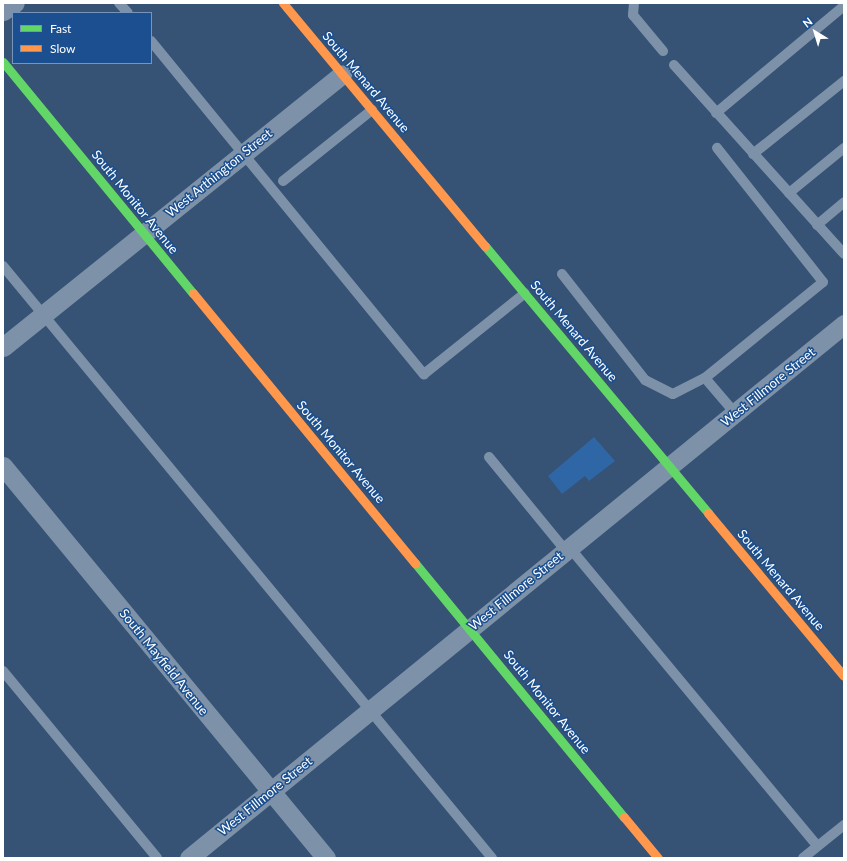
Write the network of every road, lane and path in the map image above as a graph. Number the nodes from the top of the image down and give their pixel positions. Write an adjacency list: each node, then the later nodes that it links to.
1 (15, 3): 6 (street)
2 (119, 3): 7 (lane)
3 (283, 3): 12 (street, South Menard Avenue)
4 (634, 3): 9 (lane)
5 (844, 6): 15 (lane)
6 (3, 11)
7 (127, 12)
8 (152, 42): 18 (lane)
9 (663, 51)
10 (3, 62): 24 (street, South Monitor Avenue)
11 (674, 65): 15 (lane)
12 (342, 74): 14 (street, South Menard Avenue); 18 (street, West Arthington Street)
13 (844, 81): 19 (lane)
14 (372, 110): 20 (lane); 28 (street, South Menard Avenue)
15 (716, 113): 19 (lane)
16 (717, 148): 32 (lane)
17 (844, 148): 21 (lane)
18 (244, 153): 24 (street, West Arthington Street); 28 (lane)
19 (753, 154): 21 (lane)
20 (283, 181)
21 (789, 194): 23 (lane)
22 (844, 202): 23 (lane)
23 (817, 224): 25 (lane)
24 (144, 234): 29 (street, West Arthington Street); 38 (street, South Monitor Avenue)
25 (844, 252)
26 (3, 266): 29 (lane)
27 (562, 274): 32 (lane)
28 (525, 293): 36 (street, South Menard Avenue)
29 (43, 315): 31 (street, West Arthington Street); 41 (lane)
30 (844, 324): 33 (street, West Fillmore Street)
31 (3, 347)
32 (705, 378): 33 (lane)
33 (735, 413): 36 (street, West Fillmore Street)
34 (489, 457): 37 (lane)
35 (3, 466): 42 (street, South Mayfield Avenue)
36 (669, 466): 37 (street, West Fillmore Street); 40 (street, South Menard Avenue)
37 (568, 549): 38 (street, West Fillmore Street); 44 (lane)
38 (470, 629): 41 (street, West Fillmore Street); 49 (street, South Monitor Avenue)
39 (3, 671): 45 (lane)
40 (844, 676)
41 (370, 710): 42 (street, West Fillmore Street); 48 (lane)
42 (271, 791): 46 (street, West Fillmore Street); 47 (street, South Mayfield Avenue)
43 (844, 825): 44 (lane)
44 (817, 846): 50 (lane)
45 (157, 858)
46 (189, 858)
47 (326, 858)
48 (492, 858)
49 (658, 858)
50 (803, 858)

